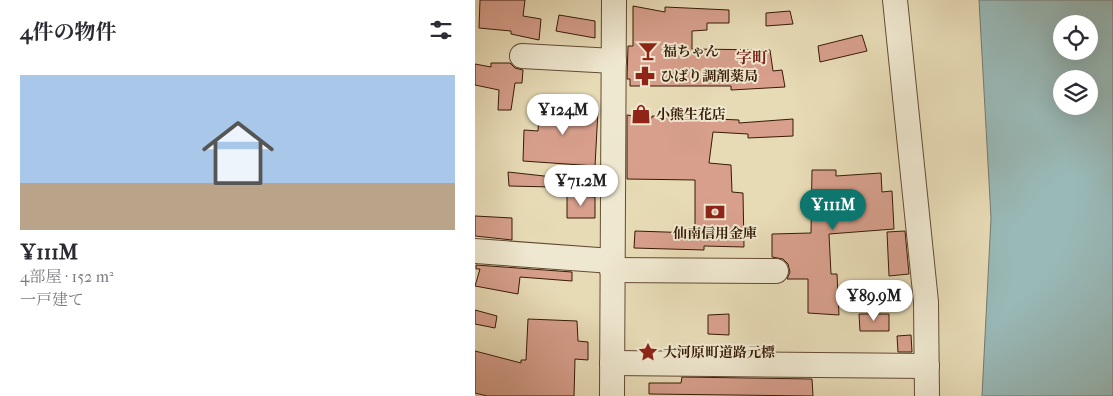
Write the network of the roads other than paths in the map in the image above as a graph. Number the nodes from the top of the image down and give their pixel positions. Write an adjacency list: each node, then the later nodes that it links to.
1 (614, 0): 4 (street)
2 (895, 0): 9 (street)
3 (522, 56): 4 (street)
4 (613, 61): 6 (street)
5 (475, 251): 6 (street)
6 (612, 265): 7 (street); 8 (street)
7 (776, 272)
8 (612, 363): 9 (street); 10 (street)
9 (927, 366): 11 (street)
10 (612, 396)
11 (927, 396)

